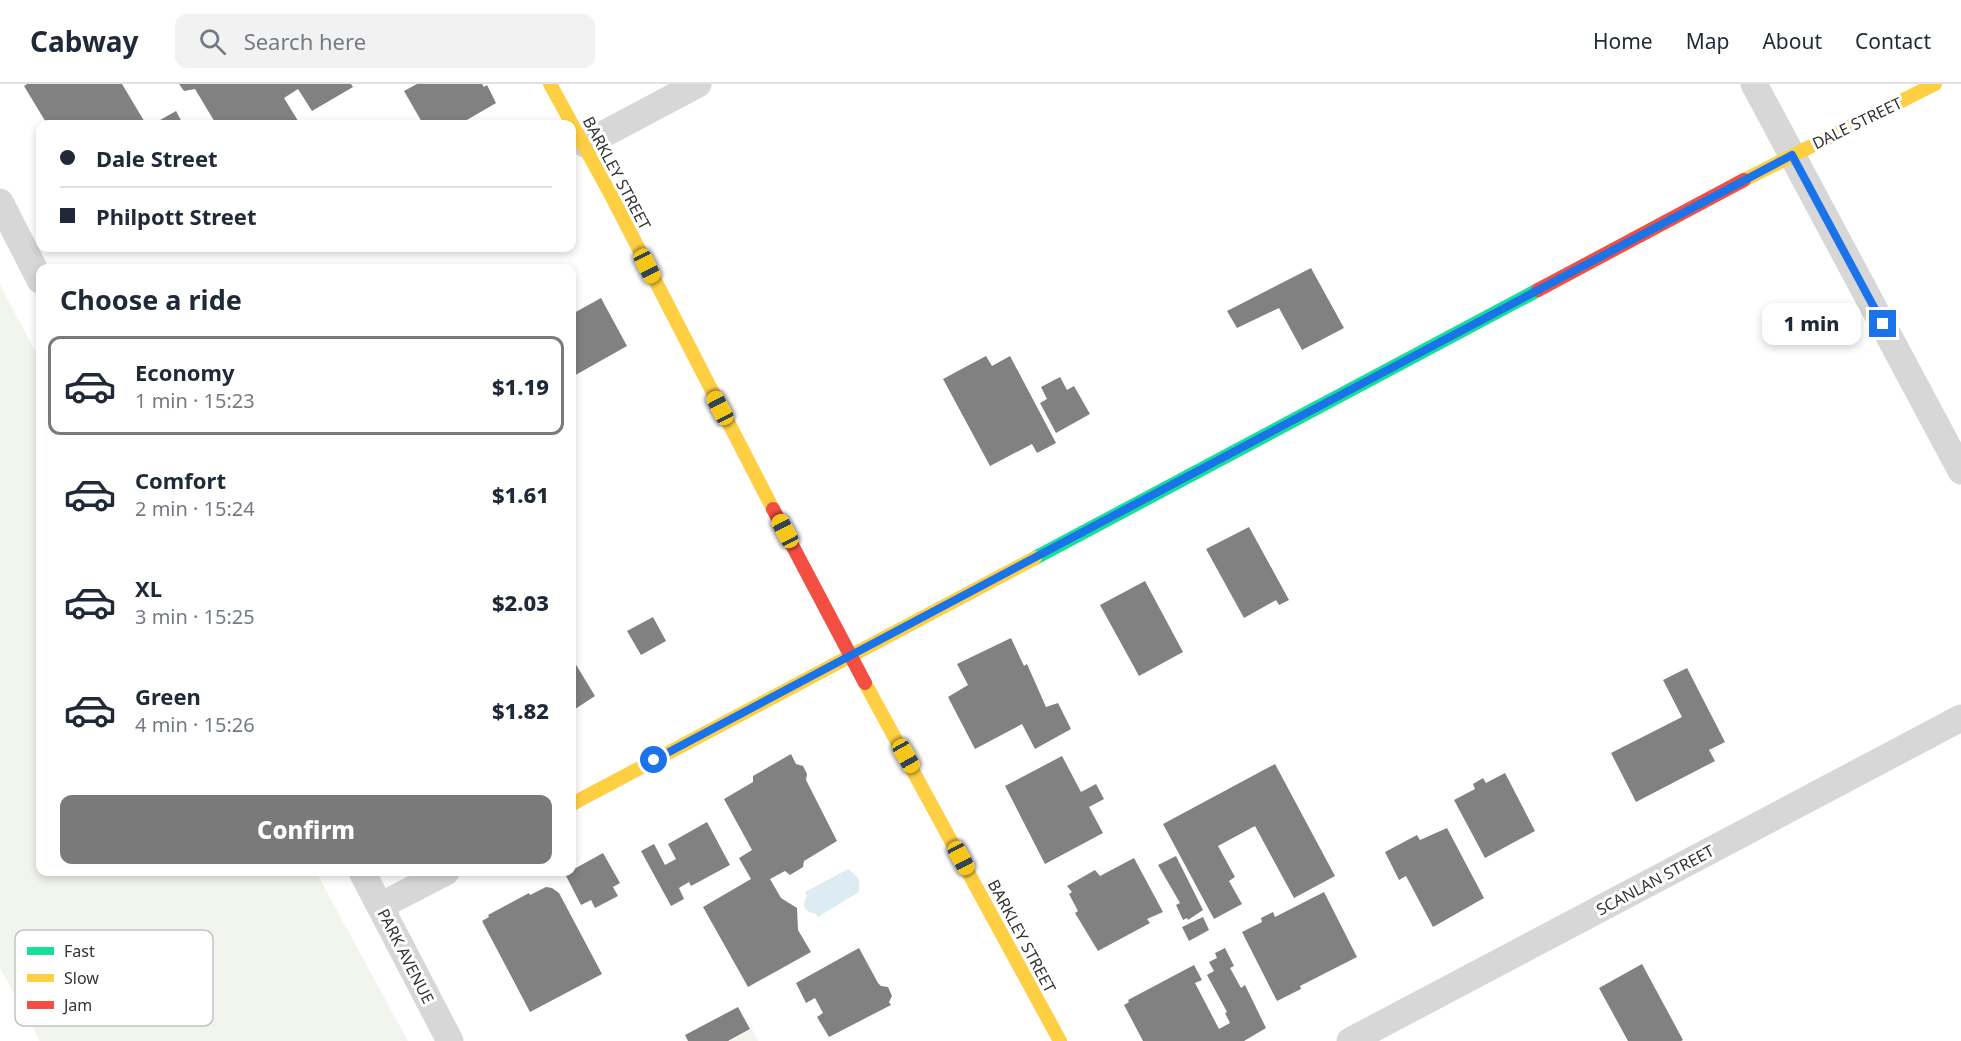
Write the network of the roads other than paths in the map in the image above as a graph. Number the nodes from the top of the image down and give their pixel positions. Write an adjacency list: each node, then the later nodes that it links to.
1 (550, 84): 5 (street, BARKLEY STREET)
2 (698, 84): 7 (street)
3 (1754, 84): 8 (street)
4 (1935, 84): 8 (street, DALE STREET)
5 (571, 120)
6 (576, 129): 7 (street, BARKLEY STREET)
7 (585, 144): 12 (street, BARKLEY STREET)
8 (1792, 155): 11 (street); 12 (street, DALE STREET)
9 (0, 202): 10 (street)
10 (36, 272)
11 (1961, 471)
12 (851, 654): 14 (street, DALE STREET); 19 (street, BARKLEY STREET)
13 (1961, 718): 20 (street, SCANLAN STREET)
14 (576, 802)
15 (364, 876): 17 (street, PARK AVENUE)
16 (438, 876): 17 (street)
17 (380, 906): 18 (street, PARK AVENUE)
18 (450, 1041)
19 (1060, 1041)
20 (1350, 1041)

